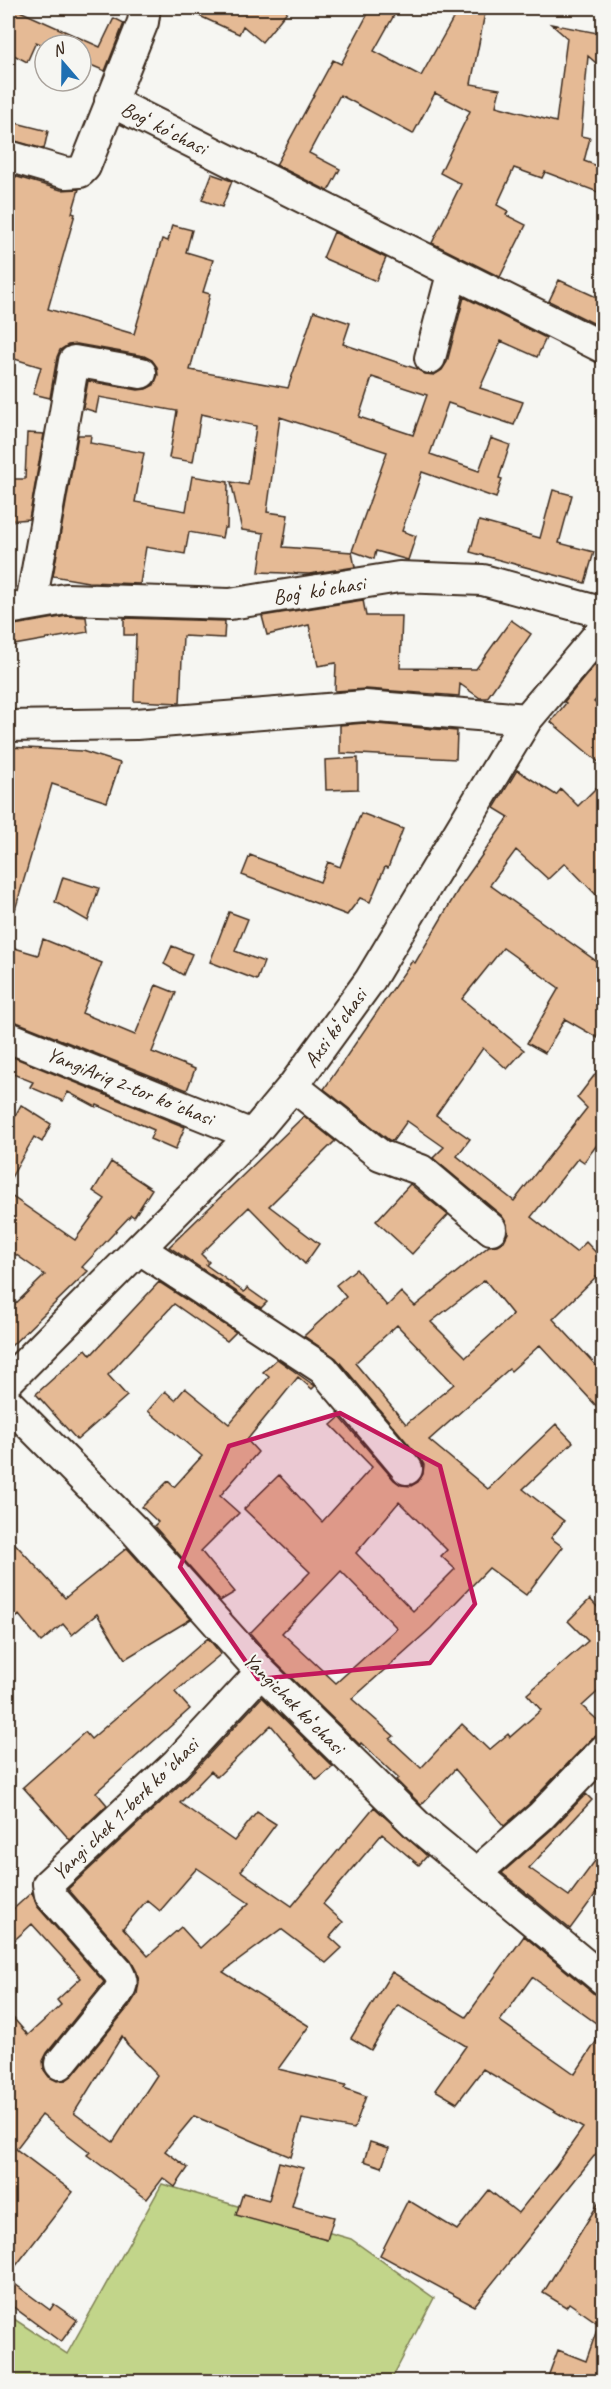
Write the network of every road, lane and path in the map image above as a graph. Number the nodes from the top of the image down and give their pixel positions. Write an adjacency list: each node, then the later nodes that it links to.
1 (145, 8): 2 (street)
2 (110, 101): 3 (street); 4 (street, Bogʻ koʻchasi)
3 (8, 156)
4 (452, 274): 5 (street, Bogʻ koʻchasi); 6 (street)
5 (603, 348)
6 (430, 357)
7 (141, 373): 8 (street, Bogʻ koʻchasi)
8 (19, 607): 9 (street, Bogʻ koʻchasi)
9 (603, 613)
10 (600, 637): 11 (street, Axsi koʻchasi)
11 (526, 719): 12 (street); 14 (street, Axsi koʻchasi)
12 (8, 726)
13 (8, 1037): 15 (street, YangiАriq 2-tor koʼchasi)
14 (293, 1086): 15 (street, Axsi koʻchasi); 16 (street)
15 (252, 1135): 17 (street, Axsi koʻchasi)
16 (491, 1229)
17 (140, 1249): 18 (street, Axsi koʻchasi); 20 (street)
18 (8, 1381)
19 (8, 1403): 21 (street, Yangichek koʻchasi)
20 (407, 1469)
21 (261, 1672): 23 (street, Yangichek koʻchasi); 25 (street, Yangi chek 1-berk koʼchasi)
22 (603, 1750): 23 (street)
23 (476, 1873): 24 (street, Yangichek koʻchasi)
24 (603, 1980)
25 (60, 2064)

